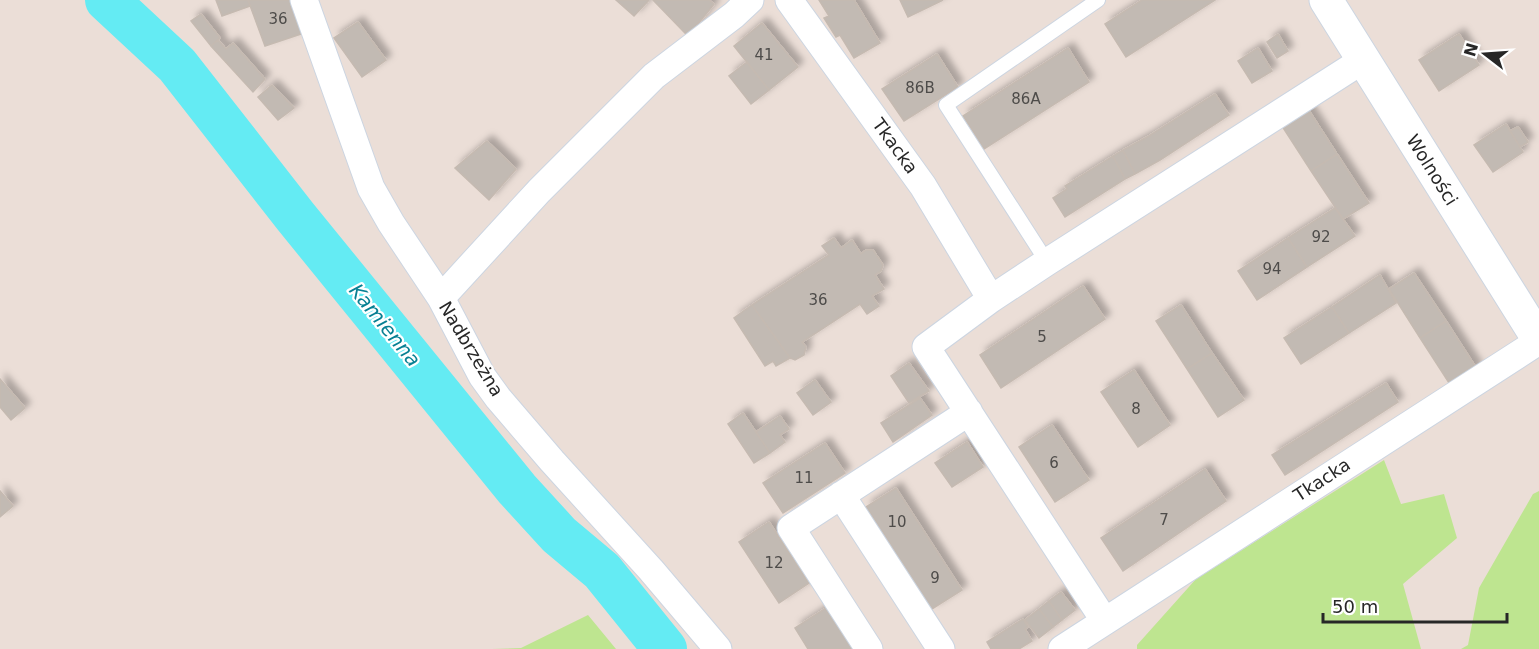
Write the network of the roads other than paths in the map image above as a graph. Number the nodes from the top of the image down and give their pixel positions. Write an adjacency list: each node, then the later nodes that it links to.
1 (304, 0): 8 (street, Nadbrzeżna)
2 (750, 0): 8 (street)
3 (789, 0): 9 (street, Tkacka)
4 (1098, 0): 7 (lane)
5 (1326, 0): 6 (street, Wolności)
6 (1363, 60): 7 (street); 10 (street, Wolności)
7 (1047, 262): 9 (street)
8 (441, 298): 14 (street, Nadbrzeżna)
9 (991, 299): 11 (street)
10 (1539, 340): 13 (street, Tkacka)
11 (969, 412): 12 (street); 13 (street)
12 (841, 495): 15 (street); 16 (street)
13 (1104, 620): 17 (street, Tkacka)
14 (718, 649)
15 (869, 649)
16 (941, 649)
17 (1062, 649)

